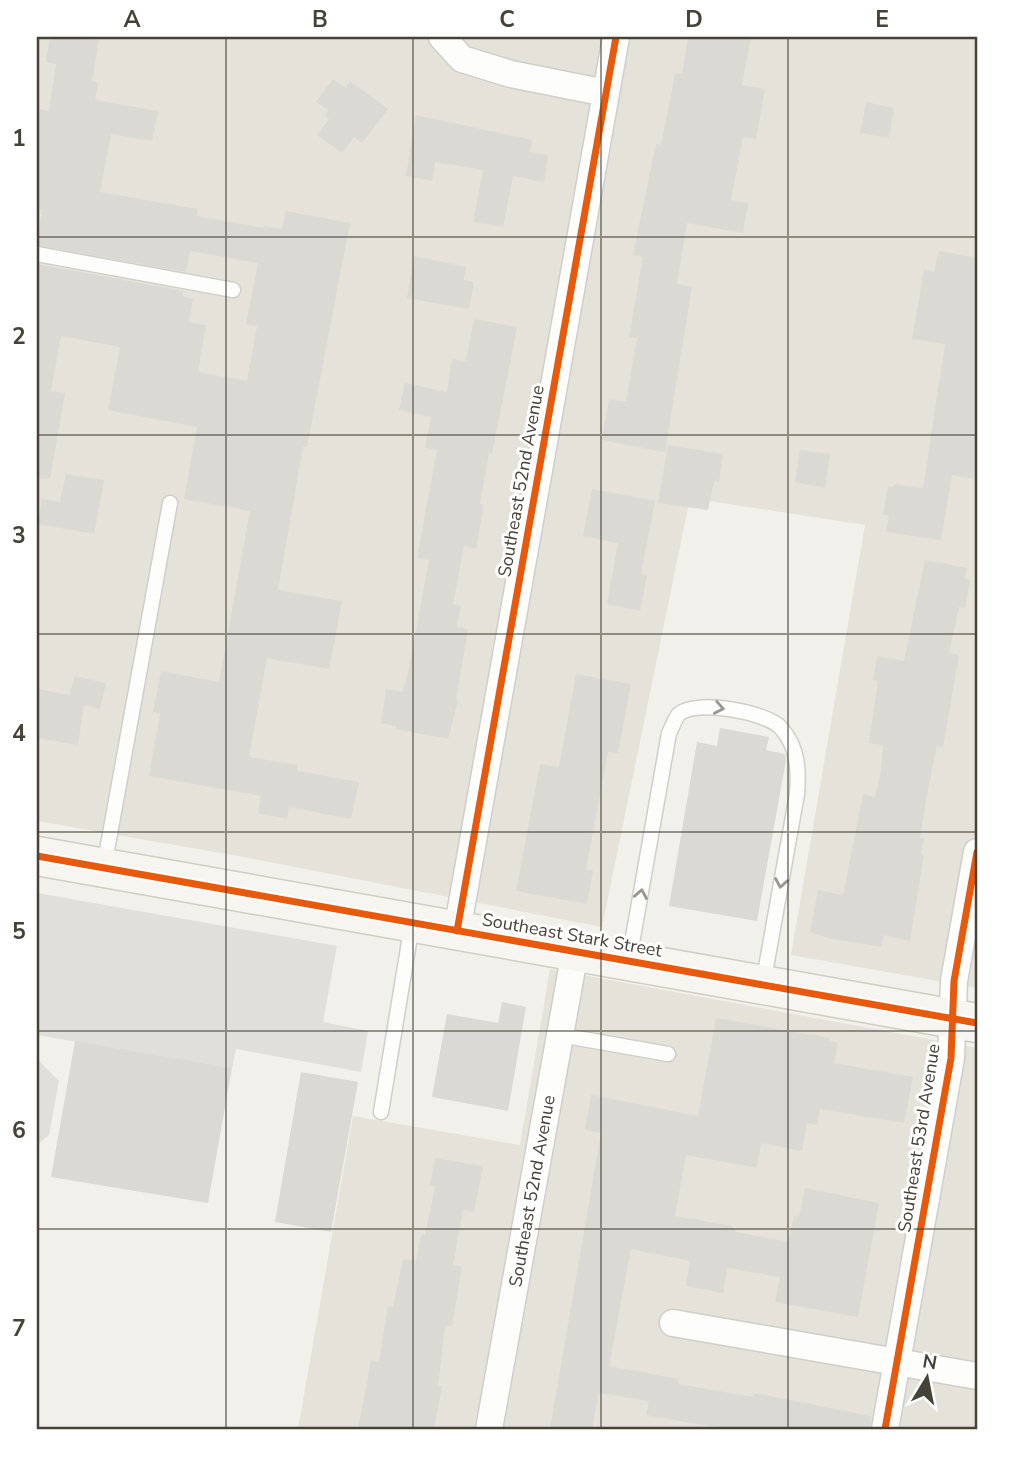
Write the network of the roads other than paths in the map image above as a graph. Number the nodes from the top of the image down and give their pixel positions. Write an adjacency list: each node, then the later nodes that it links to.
1 (442, 37): 3 (street)
2 (617, 37): 3 (street, Southeast 52nd Avenue)
3 (606, 93): 11 (street, Southeast 52nd Avenue)
4 (37, 254): 5 (lane)
5 (233, 290)
6 (170, 503): 9 (lane)
7 (977, 852): 15 (street, Southeast 53rd Avenue)
8 (37, 856): 9 (street, Southeast Stark Street)
9 (104, 868): 10 (street, Southeast Stark Street)
10 (412, 923): 11 (street, Southeast Stark Street); 18 (lane)
11 (457, 931): 12 (street, Southeast Stark Street)
12 (575, 952): 13 (street, Southeast Stark Street); 16 (street, Southeast 52nd Avenue)
13 (629, 961): 14 (street, Southeast Stark Street); 14 (lane, one-way to 14)
14 (762, 986): 15 (street, Southeast Stark Street)
15 (965, 1021): 20 (street, Southeast 53rd Avenue)
16 (560, 1035): 17 (lane); 22 (street, Southeast 52nd Avenue)
17 (668, 1054)
18 (381, 1112)
19 (673, 1323): 20 (street)
20 (897, 1363): 21 (street); 23 (street, Southeast 53rd Avenue)
21 (977, 1376)
22 (489, 1429)
23 (885, 1429)

